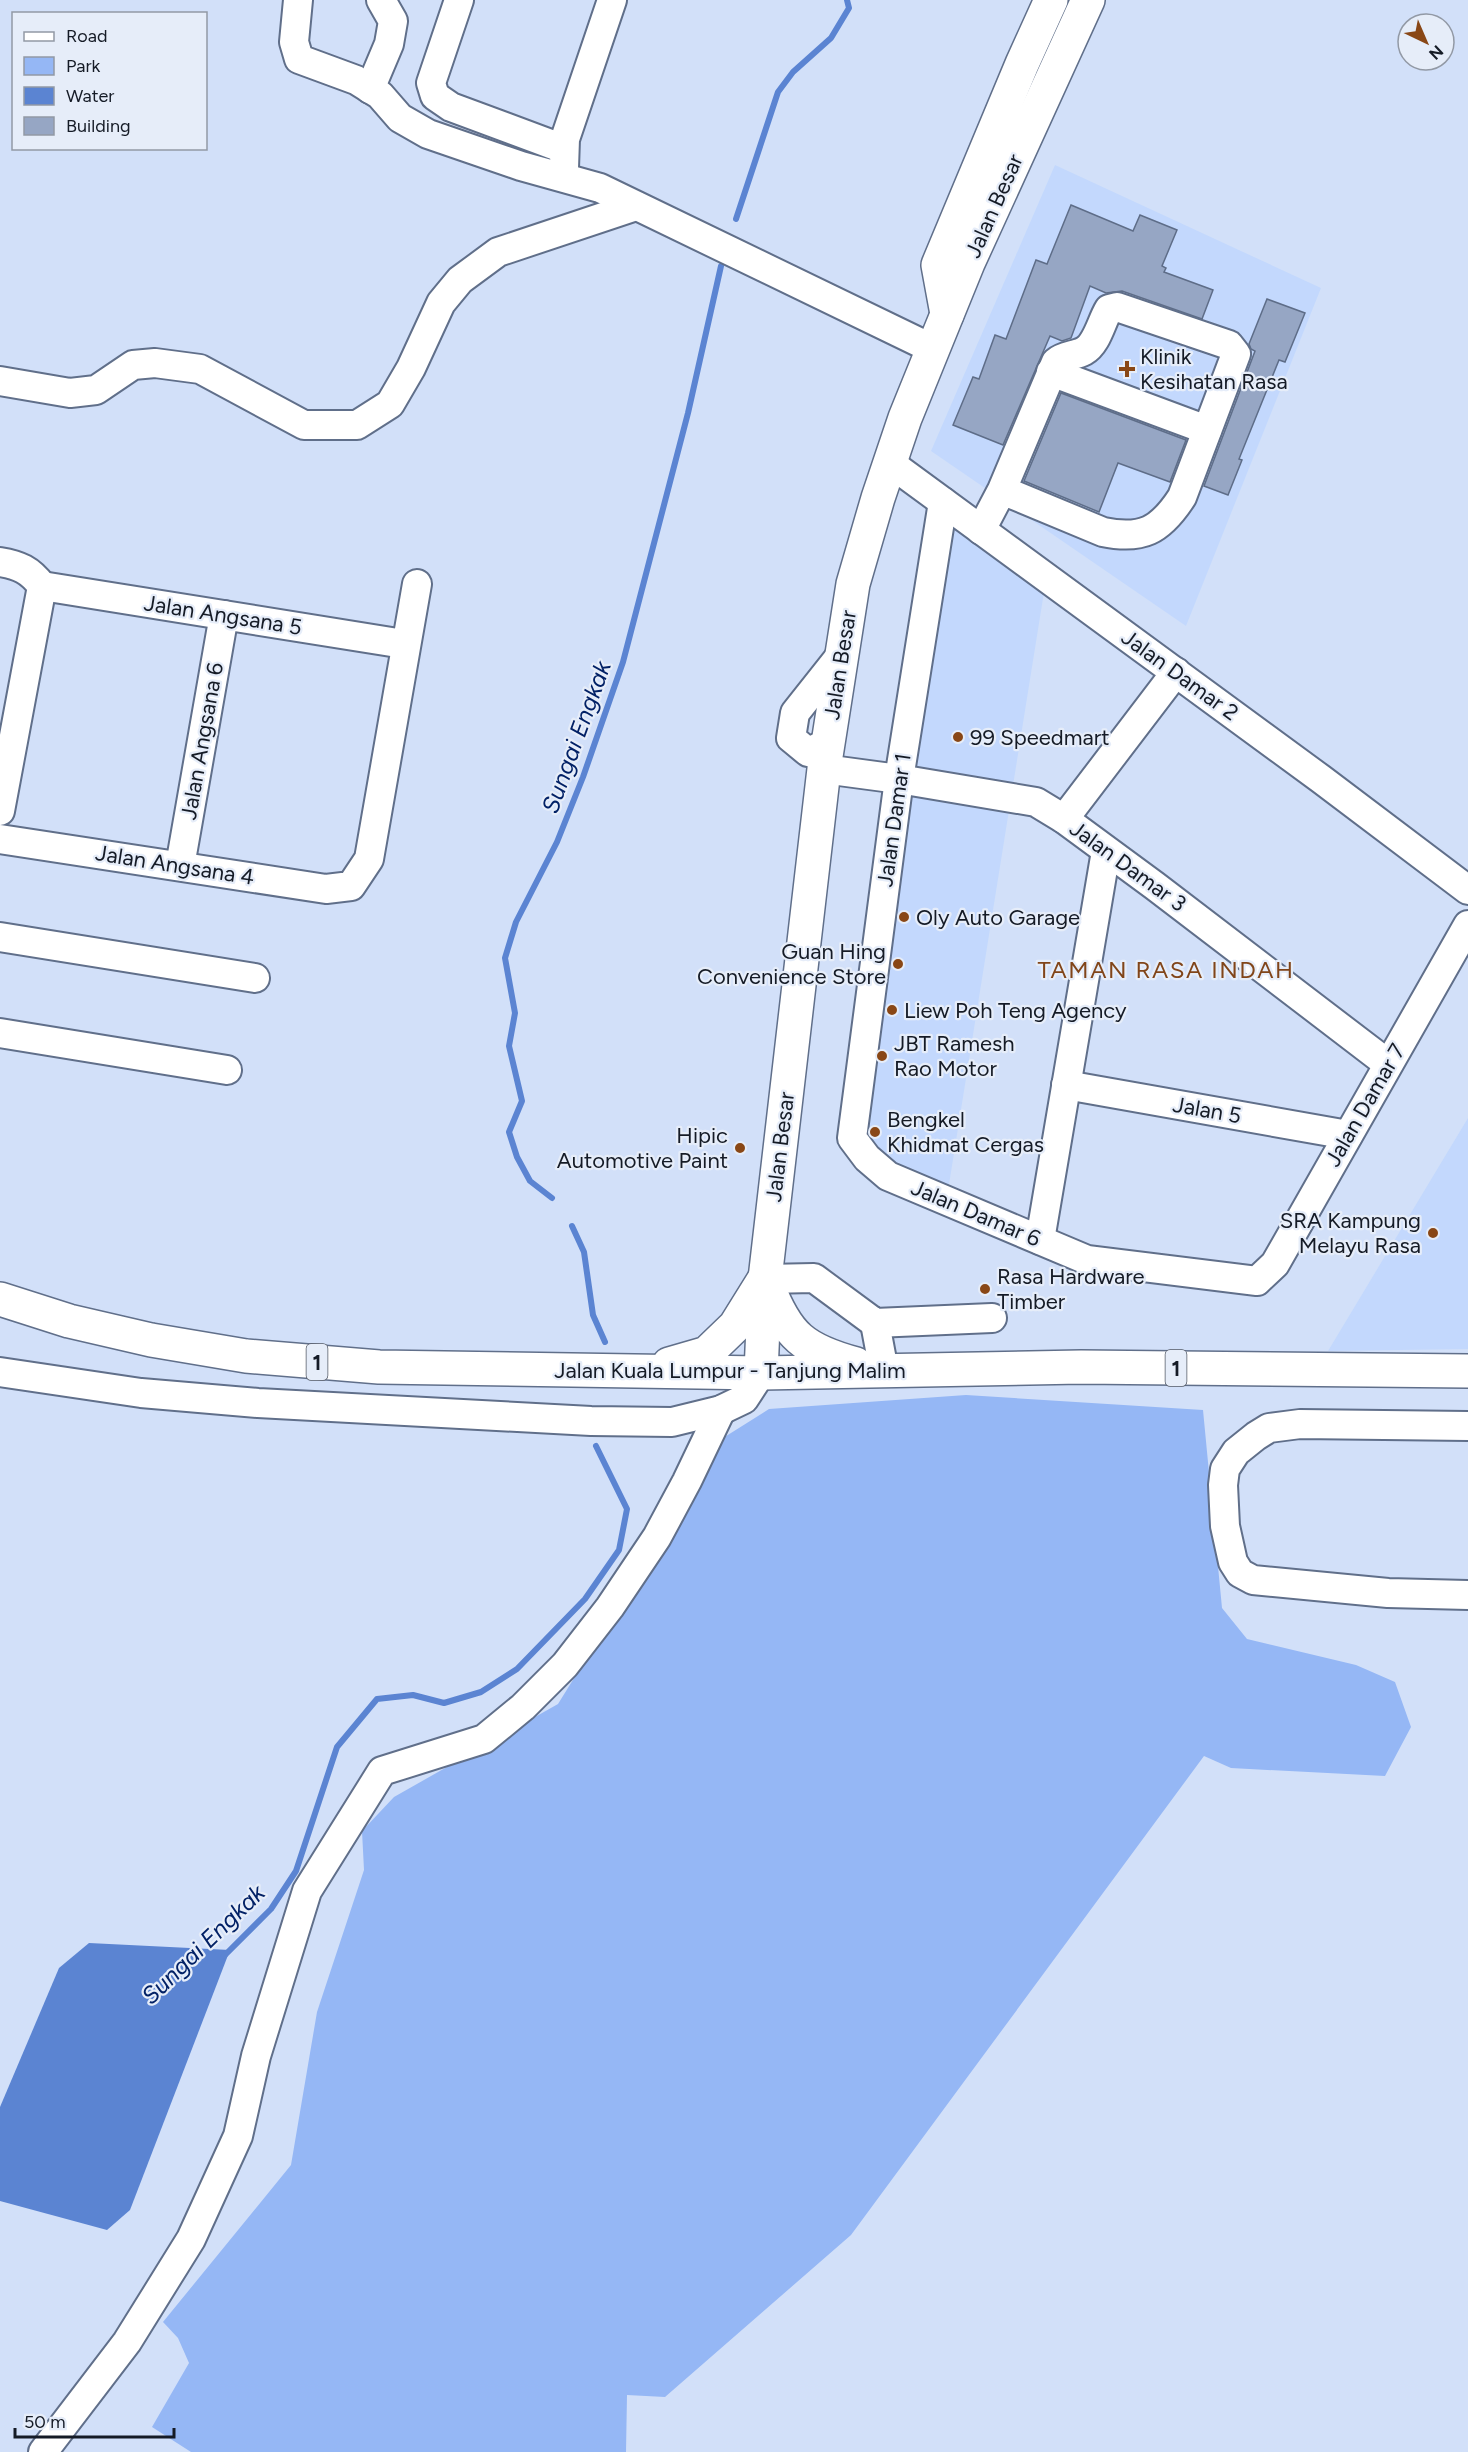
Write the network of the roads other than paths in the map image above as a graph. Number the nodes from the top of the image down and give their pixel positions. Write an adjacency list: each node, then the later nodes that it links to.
1 (298, 0): 8 (street)
2 (381, 0): 8 (street)
3 (459, 0): 9 (street)
4 (612, 0): 9 (street)
5 (1051, 0): 11 (main road)
6 (1088, 0): 11 (main road, Jalan Besar)
7 (1107, 0): 11 (main road)
8 (370, 89): 9 (street)
9 (564, 163): 10 (street)
10 (636, 206): 12 (street); 14 (street)
11 (947, 314): 12 (main road, Jalan Besar)
12 (933, 349): 16 (main road, Jalan Besar)
13 (1051, 372): 15 (street); 15 (street); 17 (street)
14 (0, 381)
15 (1207, 430): 17 (street)
16 (890, 463): 18 (street, Jalan Damar 2); 26 (main road, Jalan Besar)
17 (1002, 490): 19 (street)
18 (943, 502): 19 (street, Jalan Damar 2); 27 (street, Jalan Damar 1)
19 (981, 530): 25 (street, Jalan Damar 2)
20 (0, 561): 22 (street)
21 (417, 584): 24 (street)
22 (42, 586): 23 (street, Jalan Angsana 5); 28 (street)
23 (224, 615): 24 (street, Jalan Angsana 5); 32 (street, Jalan Angsana 6)
24 (404, 644): 32 (street, Jalan Angsana 4)
25 (1176, 672): 29 (street); 33 (street, Jalan Damar 2)
26 (826, 756): 27 (street, Jalan Damar 3); 44 (main road, Jalan Besar)
27 (899, 779): 29 (street, Jalan Damar 3); 42 (street, Jalan Damar 1)
28 (0, 811)
29 (1064, 819): 31 (street, Jalan Damar 3)
30 (0, 838): 32 (street, Jalan Angsana 4)
31 (1106, 851): 38 (street, Jalan Damar 3); 40 (street)
32 (180, 866)
33 (1466, 884)
34 (1468, 925): 38 (street, Jalan Damar 7)
35 (0, 937): 36 (street)
36 (255, 978)
37 (0, 1033): 39 (street)
38 (1388, 1064): 41 (street, Jalan Damar 7)
39 (227, 1070)
40 (1066, 1085): 41 (street, Jalan 5); 43 (street)
41 (1348, 1135): 45 (street, Jalan Damar 7)
42 (852, 1138): 43 (street, Jalan Damar 6)
43 (1040, 1240): 45 (street, Jalan Damar 6)
44 (765, 1279): 48 (street); 49 (main road); 50 (main road); 53 (main road, Jalan Besar)
45 (1257, 1281)
46 (0, 1299): 49 (main road, Jalan Kuala Lumpur - Tanjung Malim / 1)
47 (992, 1318): 48 (street)
48 (874, 1323): 50 (street)
49 (641, 1371): 53 (main road, Jalan Kuala Lumpur - Tanjung Malim / 1)
50 (884, 1371): 51 (main road, Jalan Kuala Lumpur - Tanjung Malim / 1); 53 (main road, Jalan Kuala Lumpur - Tanjung Malim / 1)
51 (1468, 1371)
52 (0, 1372): 54 (street)
53 (761, 1373): 54 (street)
54 (721, 1410): 57 (street)
55 (1468, 1426): 56 (street)
56 (1468, 1595)
57 (44, 2452)

